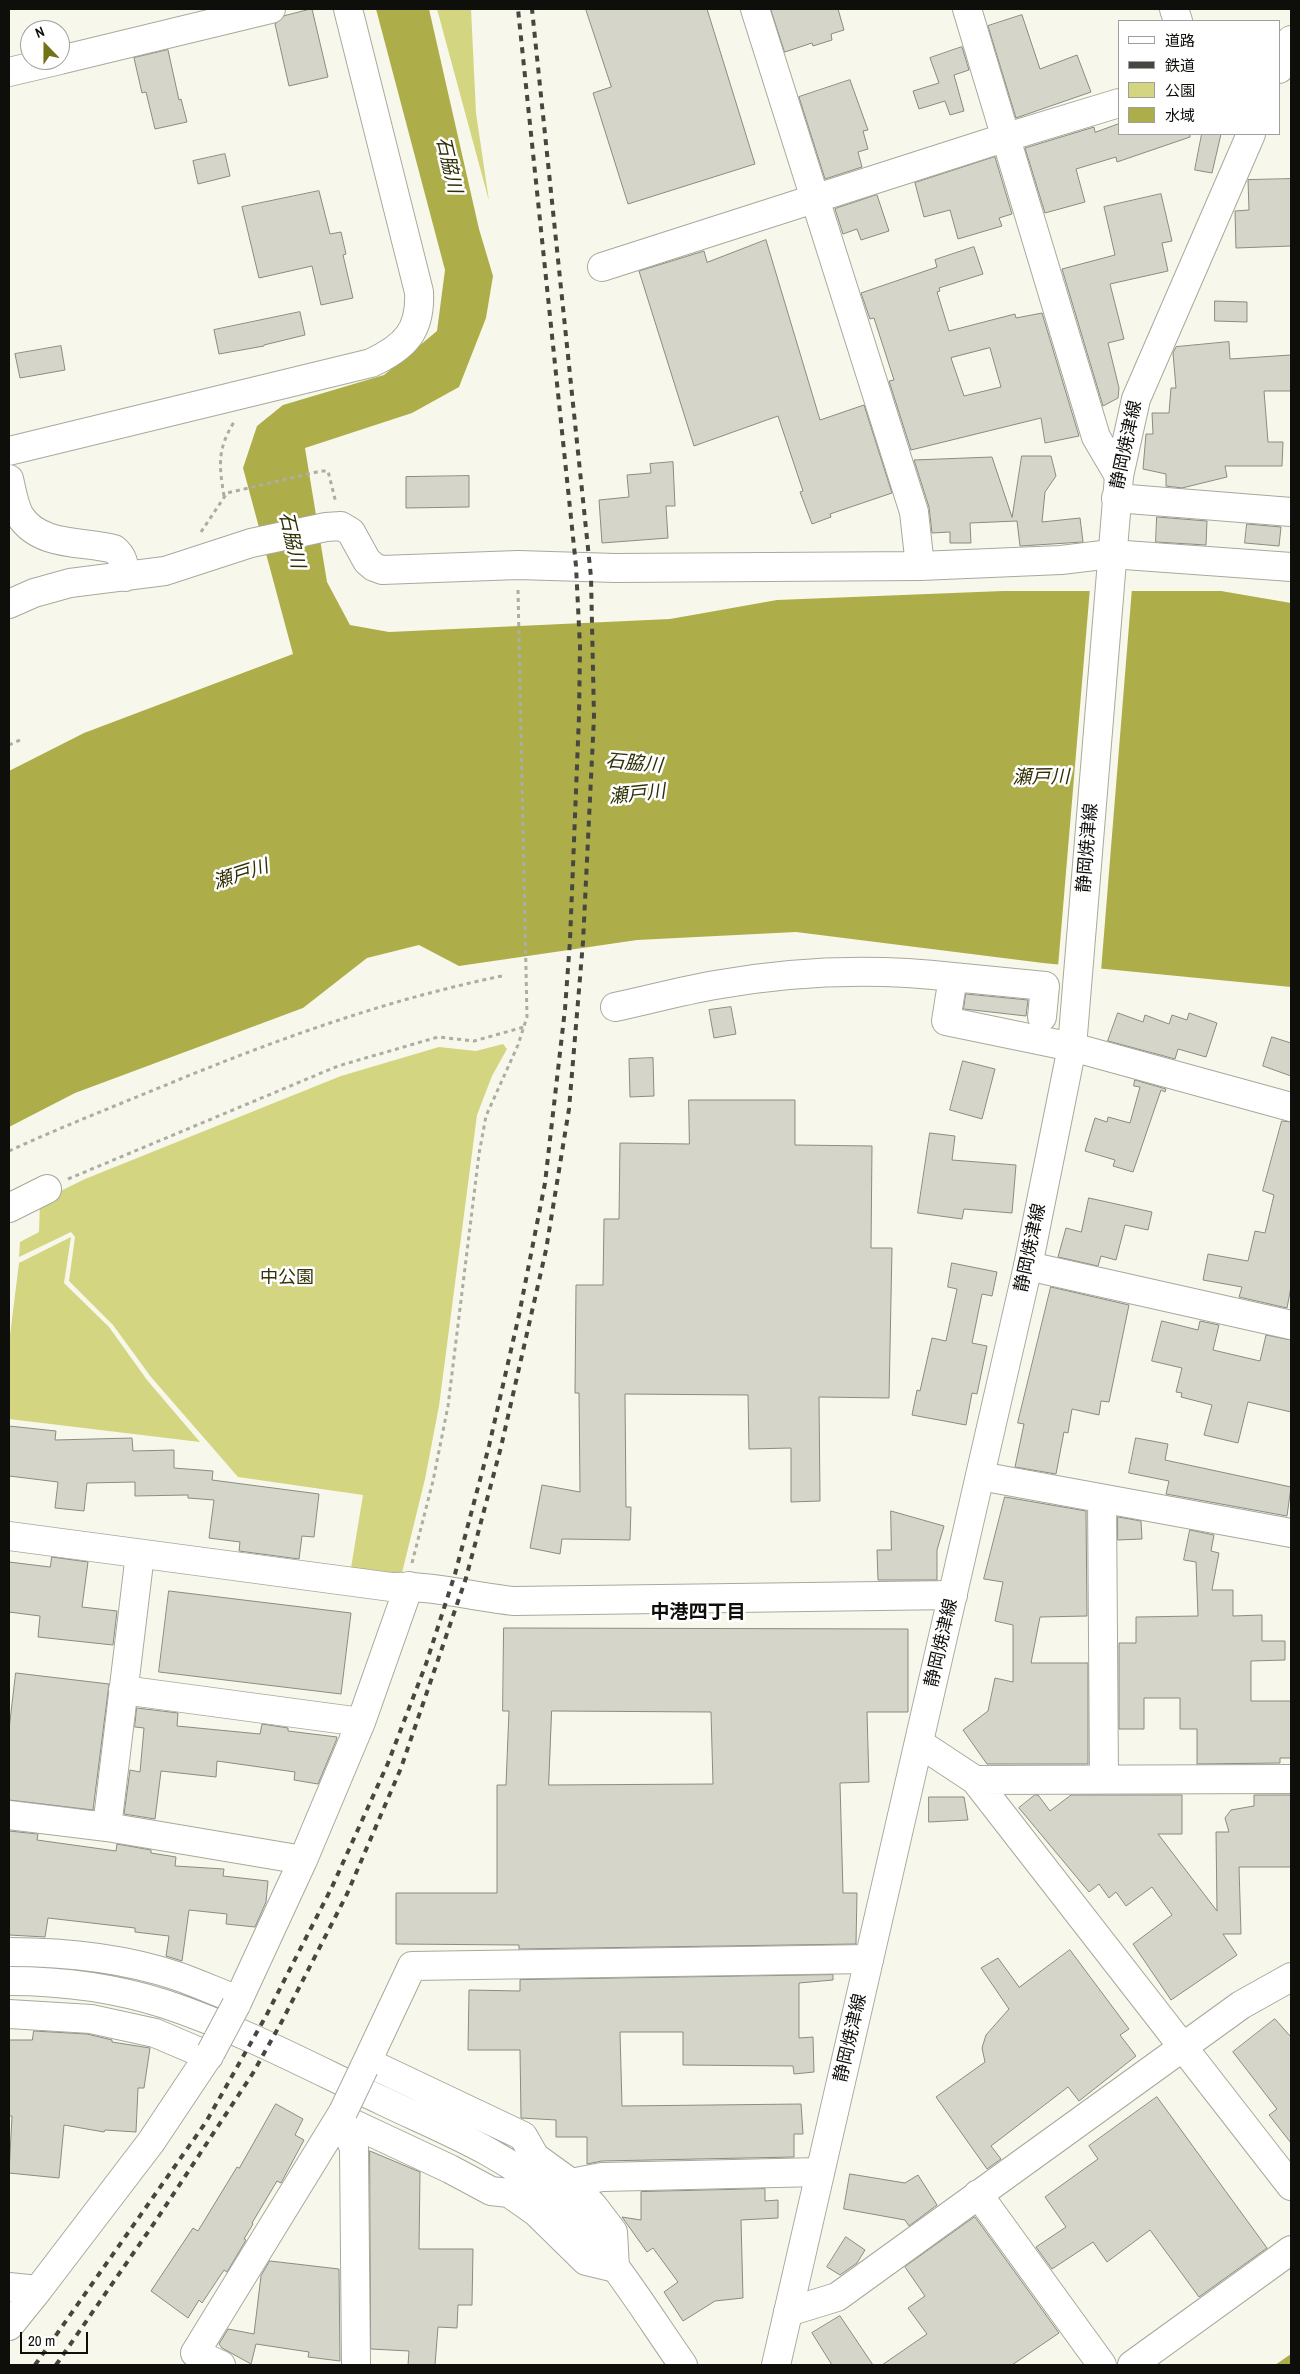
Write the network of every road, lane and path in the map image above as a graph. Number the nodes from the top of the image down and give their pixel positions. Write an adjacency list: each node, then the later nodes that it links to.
1 (271, 9): 5 (street)
2 (348, 9): 11 (street)
3 (755, 9): 9 (street)
4 (967, 9): 8 (street)
5 (70, 58)
6 (1118, 103): 8 (street)
7 (1251, 135): 14 (street, 静岡焼津線)
8 (1007, 137): 9 (street); 14 (street)
9 (814, 200): 10 (street); 20 (street)
10 (602, 267)
11 (256, 390): 12 (street); 16 (path)
12 (9, 451)
13 (9, 479): 22 (street)
14 (1117, 487): 17 (street); 19 (street, 静岡焼津線)
15 (232, 492): 18 (path)
16 (224, 496)
17 (1291, 512)
18 (333, 526): 20 (street); 22 (street)
19 (1111, 562): 20 (street); 21 (street); 32 (street, 静岡焼津線)
20 (920, 566)
21 (1291, 567)
22 (125, 577): 24 (street)
23 (518, 585): 31 (path)
24 (9, 604)
25 (20, 740): 26 (path)
26 (9, 745)
27 (502, 976): 34 (path)
28 (953, 977): 29 (street); 30 (street); 32 (street)
29 (615, 1007)
30 (1042, 1016)
31 (524, 1027): 35 (path); 44 (path)
32 (1073, 1037): 33 (street); 37 (street, 静岡焼津線)
33 (1291, 1107)
34 (9, 1151)
35 (47, 1189): 36 (street)
36 (9, 1208)
37 (1028, 1266): 38 (street); 39 (street, 静岡焼津線)
38 (1291, 1325)
39 (980, 1476): 40 (street); 45 (street, 静岡焼津線)
40 (1102, 1499): 41 (street); 49 (street)
41 (1291, 1533)
42 (9, 1536): 43 (street)
43 (140, 1554): 44 (street); 46 (street)
44 (409, 1586): 45 (street); 47 (street)
45 (953, 1596): 48 (street, 静岡焼津線)
46 (123, 1690): 47 (street); 53 (street)
47 (361, 1722): 54 (street)
48 (919, 1743): 51 (street); 56 (street, 静岡焼津線)
49 (1104, 1779): 50 (street); 51 (street)
50 (1291, 1779)
51 (975, 1780): 61 (street)
52 (9, 1815): 53 (street)
53 (106, 1827): 54 (street)
54 (303, 1860): 59 (street)
55 (9, 1952): 59 (street)
56 (869, 1959): 63 (street); 65 (street, 静岡焼津線)
57 (1291, 1977): 61 (street)
58 (9, 1982): 70 (street)
59 (237, 2003): 62 (street, bridge)
60 (9, 2014): 62 (street)
61 (1183, 2046): 67 (street); 68 (street)
62 (210, 2054): 72 (street)
63 (365, 2065): 64 (street, bridge); 66 (street)
64 (342, 2115): 70 (street); 75 (street); 76 (street)
65 (820, 2172): 66 (street); 73 (street, 静岡焼津線)
66 (571, 2183): 70 (street)
67 (1291, 2186)
68 (978, 2194): 73 (street); 79 (street)
69 (1291, 2250): 80 (street)
70 (615, 2268): 77 (street)
71 (9, 2287): 72 (street)
72 (38, 2290): 74 (street)
73 (788, 2312): 78 (street, 静岡焼津線)
74 (9, 2326)
75 (221, 2365)
76 (356, 2365)
77 (683, 2365)
78 (776, 2365)
79 (1102, 2365)
80 (1132, 2365)

